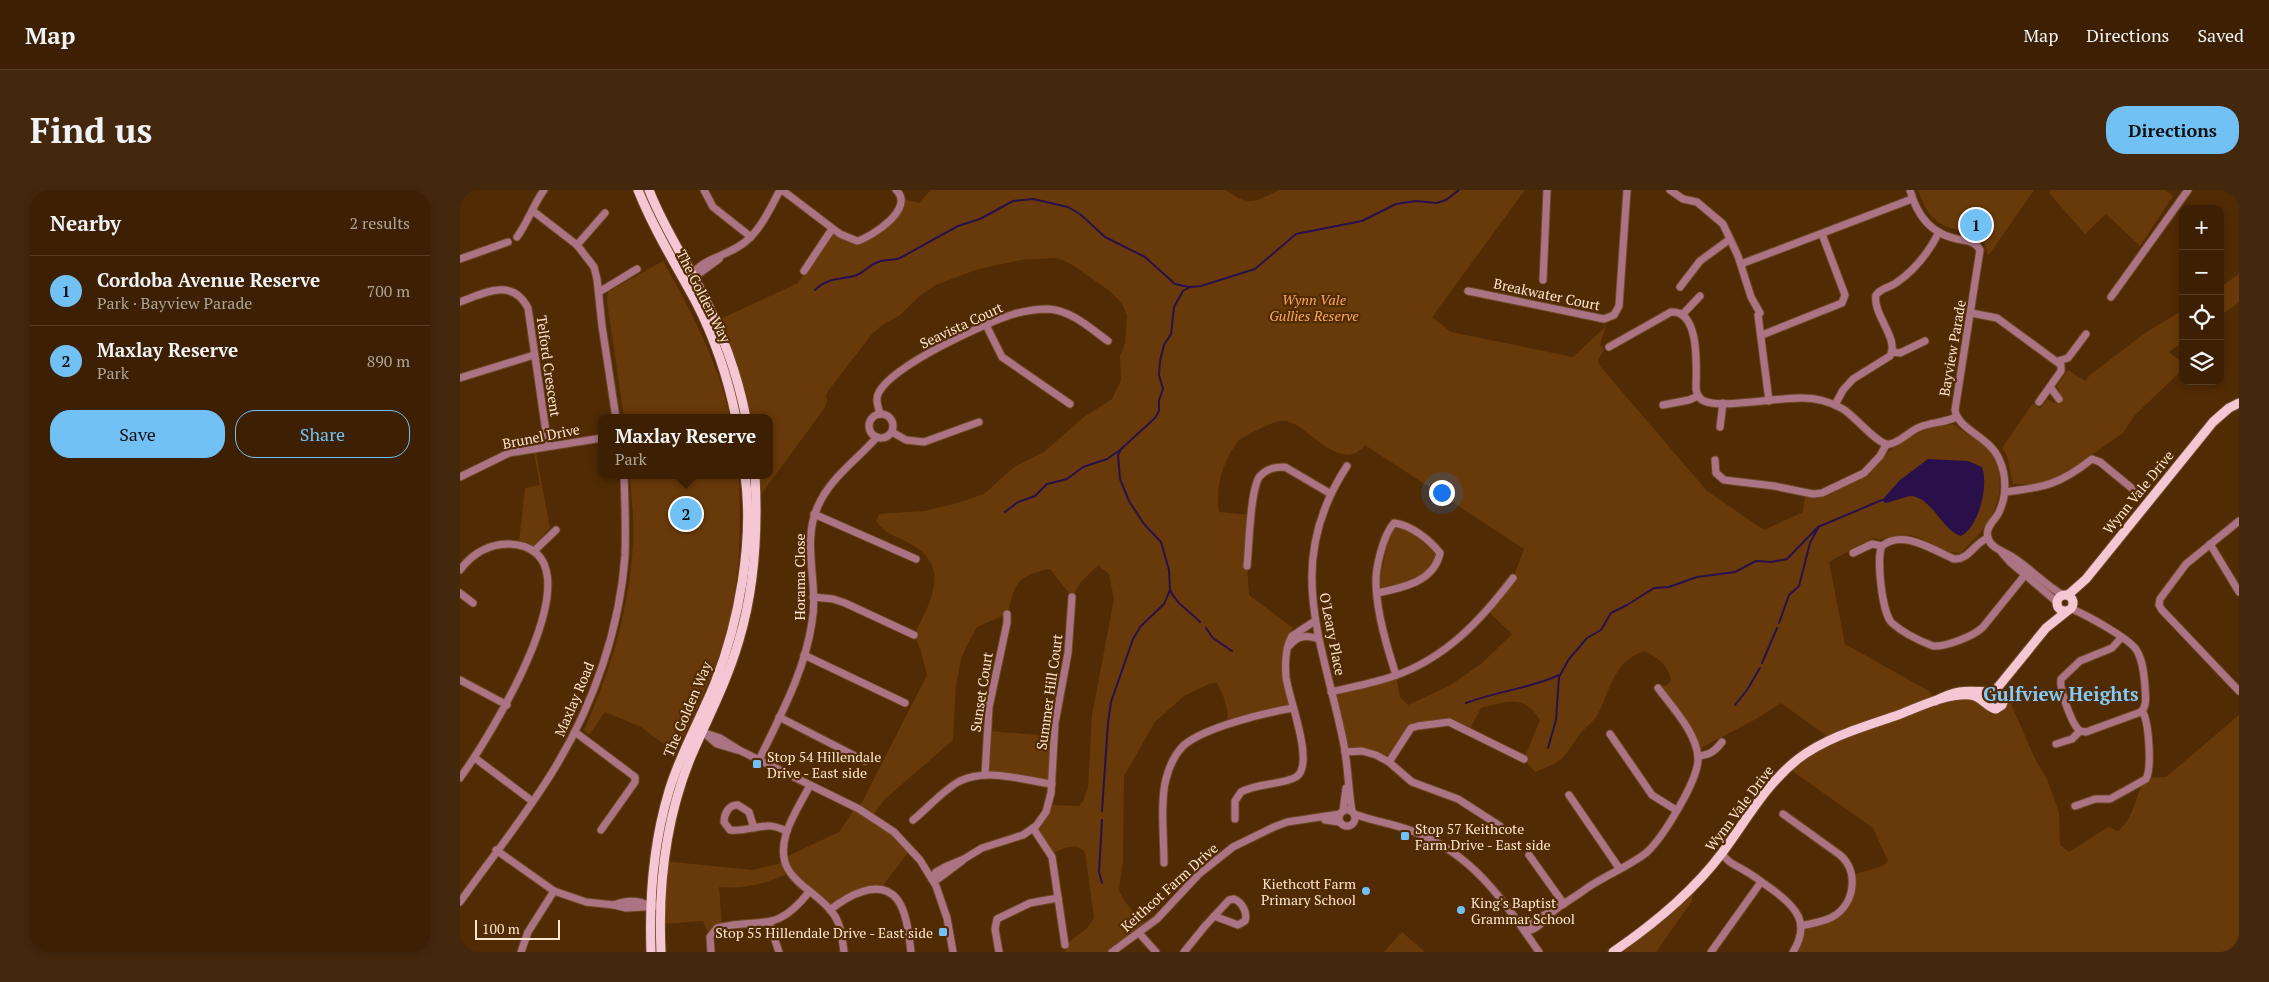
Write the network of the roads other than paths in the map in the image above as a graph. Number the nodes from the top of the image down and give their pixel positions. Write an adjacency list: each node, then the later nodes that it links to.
1 (544, 190): 13 (street)
2 (638, 190): 25 (main road, The Golden Way)
3 (649, 190): 28 (main road, The Golden Way)
4 (704, 190): 18 (street)
5 (781, 190): 15 (street); 18 (street)
6 (896, 190): 15 (street)
7 (1548, 190): 29 (street)
8 (1627, 190): 31 (street, Breakwater Court)
9 (1670, 190): 20 (street)
10 (1910, 190): 12 (street, Bayview Parade)
11 (2188, 190): 35 (street)
12 (1912, 199): 16 (street, Bayview Parade); 17 (street)
13 (533, 211): 19 (street); 22 (street)
14 (605, 213): 22 (street)
15 (832, 229): 27 (street)
16 (1939, 232): 37 (street, Bayview Parade); 47 (street)
17 (1822, 234): 24 (street); 43 (street)
18 (751, 236): 28 (street)
19 (518, 237)
20 (1730, 239): 24 (street); 30 (street)
21 (508, 242): 23 (street)
22 (577, 245): 32 (street)
23 (460, 259)
24 (1741, 264): 43 (street)
25 (676, 267): 28 (main road); 33 (main road, The Golden Way)
26 (637, 269): 32 (street)
27 (804, 271)
28 (692, 275): 33 (main road); 64 (main road, The Golden Way)
29 (1543, 280)
30 (1680, 287)
31 (1468, 290)
32 (599, 292): 62 (street)
33 (690, 293): 63 (main road, The Golden Way)
34 (1700, 296): 38 (street)
35 (2112, 297)
36 (460, 302): 48 (street, Telford Crescent)
37 (1971, 313): 49 (street); 66 (street, Bayview Parade)
38 (1683, 314): 41 (street); 52 (street)
39 (986, 325): 44 (street, Seavista Court); 59 (street); 65 (street, Seavista Court)
40 (1628, 326): 41 (street)
41 (1632, 334): 46 (street)
42 (2086, 334): 49 (street)
43 (1762, 336): 55 (street)
44 (1108, 341)
45 (1925, 341): 47 (street)
46 (1609, 347)
47 (1892, 352): 61 (street)
48 (534, 355): 50 (street); 74 (street, Telford Crescent)
49 (2058, 362): 51 (street)
50 (460, 378)
51 (2050, 387): 54 (street); 56 (street)
52 (1698, 396): 58 (street); 60 (street)
53 (2239, 398): 68 (main road, Wynn Vale Drive)
54 (2059, 399)
55 (1769, 400): 58 (street); 61 (street)
56 (2039, 402)
57 (2239, 402): 68 (main road, Wynn Vale Drive)
58 (1723, 403): 69 (street)
59 (1070, 404)
60 (1663, 405)
61 (1835, 405): 73 (street)
62 (615, 414)
63 (735, 414)
64 (745, 414)
65 (880, 414): 70 (street); 71 (street)
66 (1956, 417): 73 (street); 82 (street, Bayview Parade)
67 (979, 422): 70 (street)
68 (2212, 422): 103 (main road, Wynn Vale Drive)
69 (1720, 427)
70 (892, 432): 71 (street)
71 (877, 437): 84 (street, Horama Close)
72 (598, 439): 74 (street, Brunel Drive)
73 (1886, 445): 75 (street)
74 (548, 446): 77 (street, Brunel Drive)
75 (1715, 460)
76 (1347, 466): 83 (street, O'Leary Place)
77 (460, 477)
78 (624, 479): 126 (street, Maxlay Road)
79 (745, 479): 124 (main road, The Golden Way)
80 (755, 479): 124 (main road, The Golden Way)
81 (2134, 490): 82 (street)
82 (2005, 492): 87 (street, Bayview Parade)
83 (1331, 494): 93 (street); 105 (street, O'Leary Place)
84 (814, 514): 92 (street); 100 (street, Horama Close)
85 (2239, 521): 88 (street)
86 (556, 530): 90 (street)
87 (1988, 538): 89 (street); 95 (street)
88 (2210, 544): 97 (street); 114 (street)
89 (1882, 546): 91 (street); 95 (street)
90 (534, 551): 94 (street); 120 (street)
91 (1853, 553)
92 (916, 559)
93 (1247, 566)
94 (460, 570)
95 (2027, 572): 103 (street)
96 (1513, 578): 111 (street)
97 (2239, 592)
98 (460, 593): 102 (street)
99 (1377, 593): 99 (street); 111 (street)
100 (814, 597): 106 (street); 110 (street, Horama Close)
101 (1072, 597): 140 (street, Summer Hill Court)
102 (473, 603)
103 (2066, 603): 107 (street); 116 (main road, Wynn Vale Drive)
104 (1007, 614): 137 (street, Sunset Court)
105 (1315, 621): 108 (street, O'Leary Place); 109 (street)
106 (914, 635)
107 (2121, 638): 122 (street); 125 (street)
108 (1318, 639): 109 (street); 115 (street, O'Leary Place)
109 (1288, 647): 121 (street)
110 (804, 655): 119 (street); 123 (street, Horama Close)
111 (1396, 675): 115 (street)
112 (460, 680): 120 (street)
113 (1658, 688): 131 (street)
114 (2239, 691)
115 (1332, 692): 130 (street, O'Leary Place)
116 (1995, 693): 117 (main road, Wynn Vale Drive); 118 (main road); 118 (main road)
117 (1934, 701): 118 (main road, Wynn Vale Drive); 157 (main road, Wynn Vale Drive)
118 (1987, 702)
119 (905, 703)
120 (507, 705): 132 (street)
121 (1293, 708): 149 (street); 159 (street)
122 (2142, 711): 125 (street); 144 (street)
123 (780, 717): 134 (street, Horama Close); 135 (street)
124 (698, 730): 134 (street); 168 (main road, The Golden Way)
125 (2080, 731): 129 (street)
126 (575, 732): 143 (street, Maxlay Road); 154 (street)
127 (1610, 734): 145 (street)
128 (1722, 742): 131 (street)
129 (2056, 744)
130 (1345, 752): 136 (street); 139 (street, O'Leary Place)
131 (1698, 756): 145 (street)
132 (475, 758): 138 (street); 143 (street)
133 (1524, 759): 136 (street)
134 (759, 760): 141 (street)
135 (865, 761)
136 (1389, 762): 151 (street)
137 (985, 775): 140 (street); 150 (street)
138 (460, 778)
139 (1347, 782): 147 (street, O'Leary Place); 148 (street, O'Leary Place)
140 (1052, 784): 153 (street, Summer Hill Court)
141 (810, 785): 155 (street); 161 (street)
142 (1569, 795): 160 (street)
143 (532, 801): 156 (street, Maxlay Road)
144 (2075, 806)
145 (1676, 810): 160 (street)
146 (1783, 814): 172 (street)
147 (1354, 815): 148 (street); 148 (street); 173 (street)
148 (1341, 816): 174 (street, Keithcot Farm Drive)
149 (1235, 818)
150 (913, 820)
151 (1500, 826)
152 (754, 828): 152 (street); 155 (street)
153 (1033, 828): 161 (street, Summer Hill Court); 165 (street)
154 (602, 830)
155 (787, 831): 164 (street)
156 (496, 850): 163 (street); 166 (street, Maxlay Road)
157 (1722, 853): 162 (street); 189 (main road, Wynn Vale Drive)
158 (1529, 855): 167 (street)
159 (1164, 864)
160 (1619, 868): 167 (street)
161 (932, 879): 183 (street)
162 (1761, 882): 172 (street); 190 (street)
163 (554, 891): 168 (street); 176 (street)
164 (809, 892): 169 (street); 171 (street)
165 (1058, 898): 175 (street); 184 (street)
166 (460, 902)
167 (1564, 904): 173 (street)
168 (655, 906): 177 (main road, The Golden Way); 178 (main road, The Golden Way)
169 (830, 910): 181 (street); 182 (street)
170 (1214, 916): 170 (street); 187 (street)
171 (770, 922): 179 (street); 180 (street)
172 (1801, 926): 191 (street)
173 (1525, 931): 188 (street)
174 (1139, 933): 185 (street, Keithcot Farm Drive); 186 (street)
175 (1064, 945)
176 (521, 952)
177 (651, 952)
178 (661, 952)
179 (711, 952)
180 (779, 952)
181 (844, 952)
182 (911, 952)
183 (953, 952)
184 (999, 952)
185 (1112, 952)
186 (1156, 952)
187 (1184, 952)
188 (1539, 952)
189 (1613, 952)
190 (1711, 952)
191 (1793, 952)

